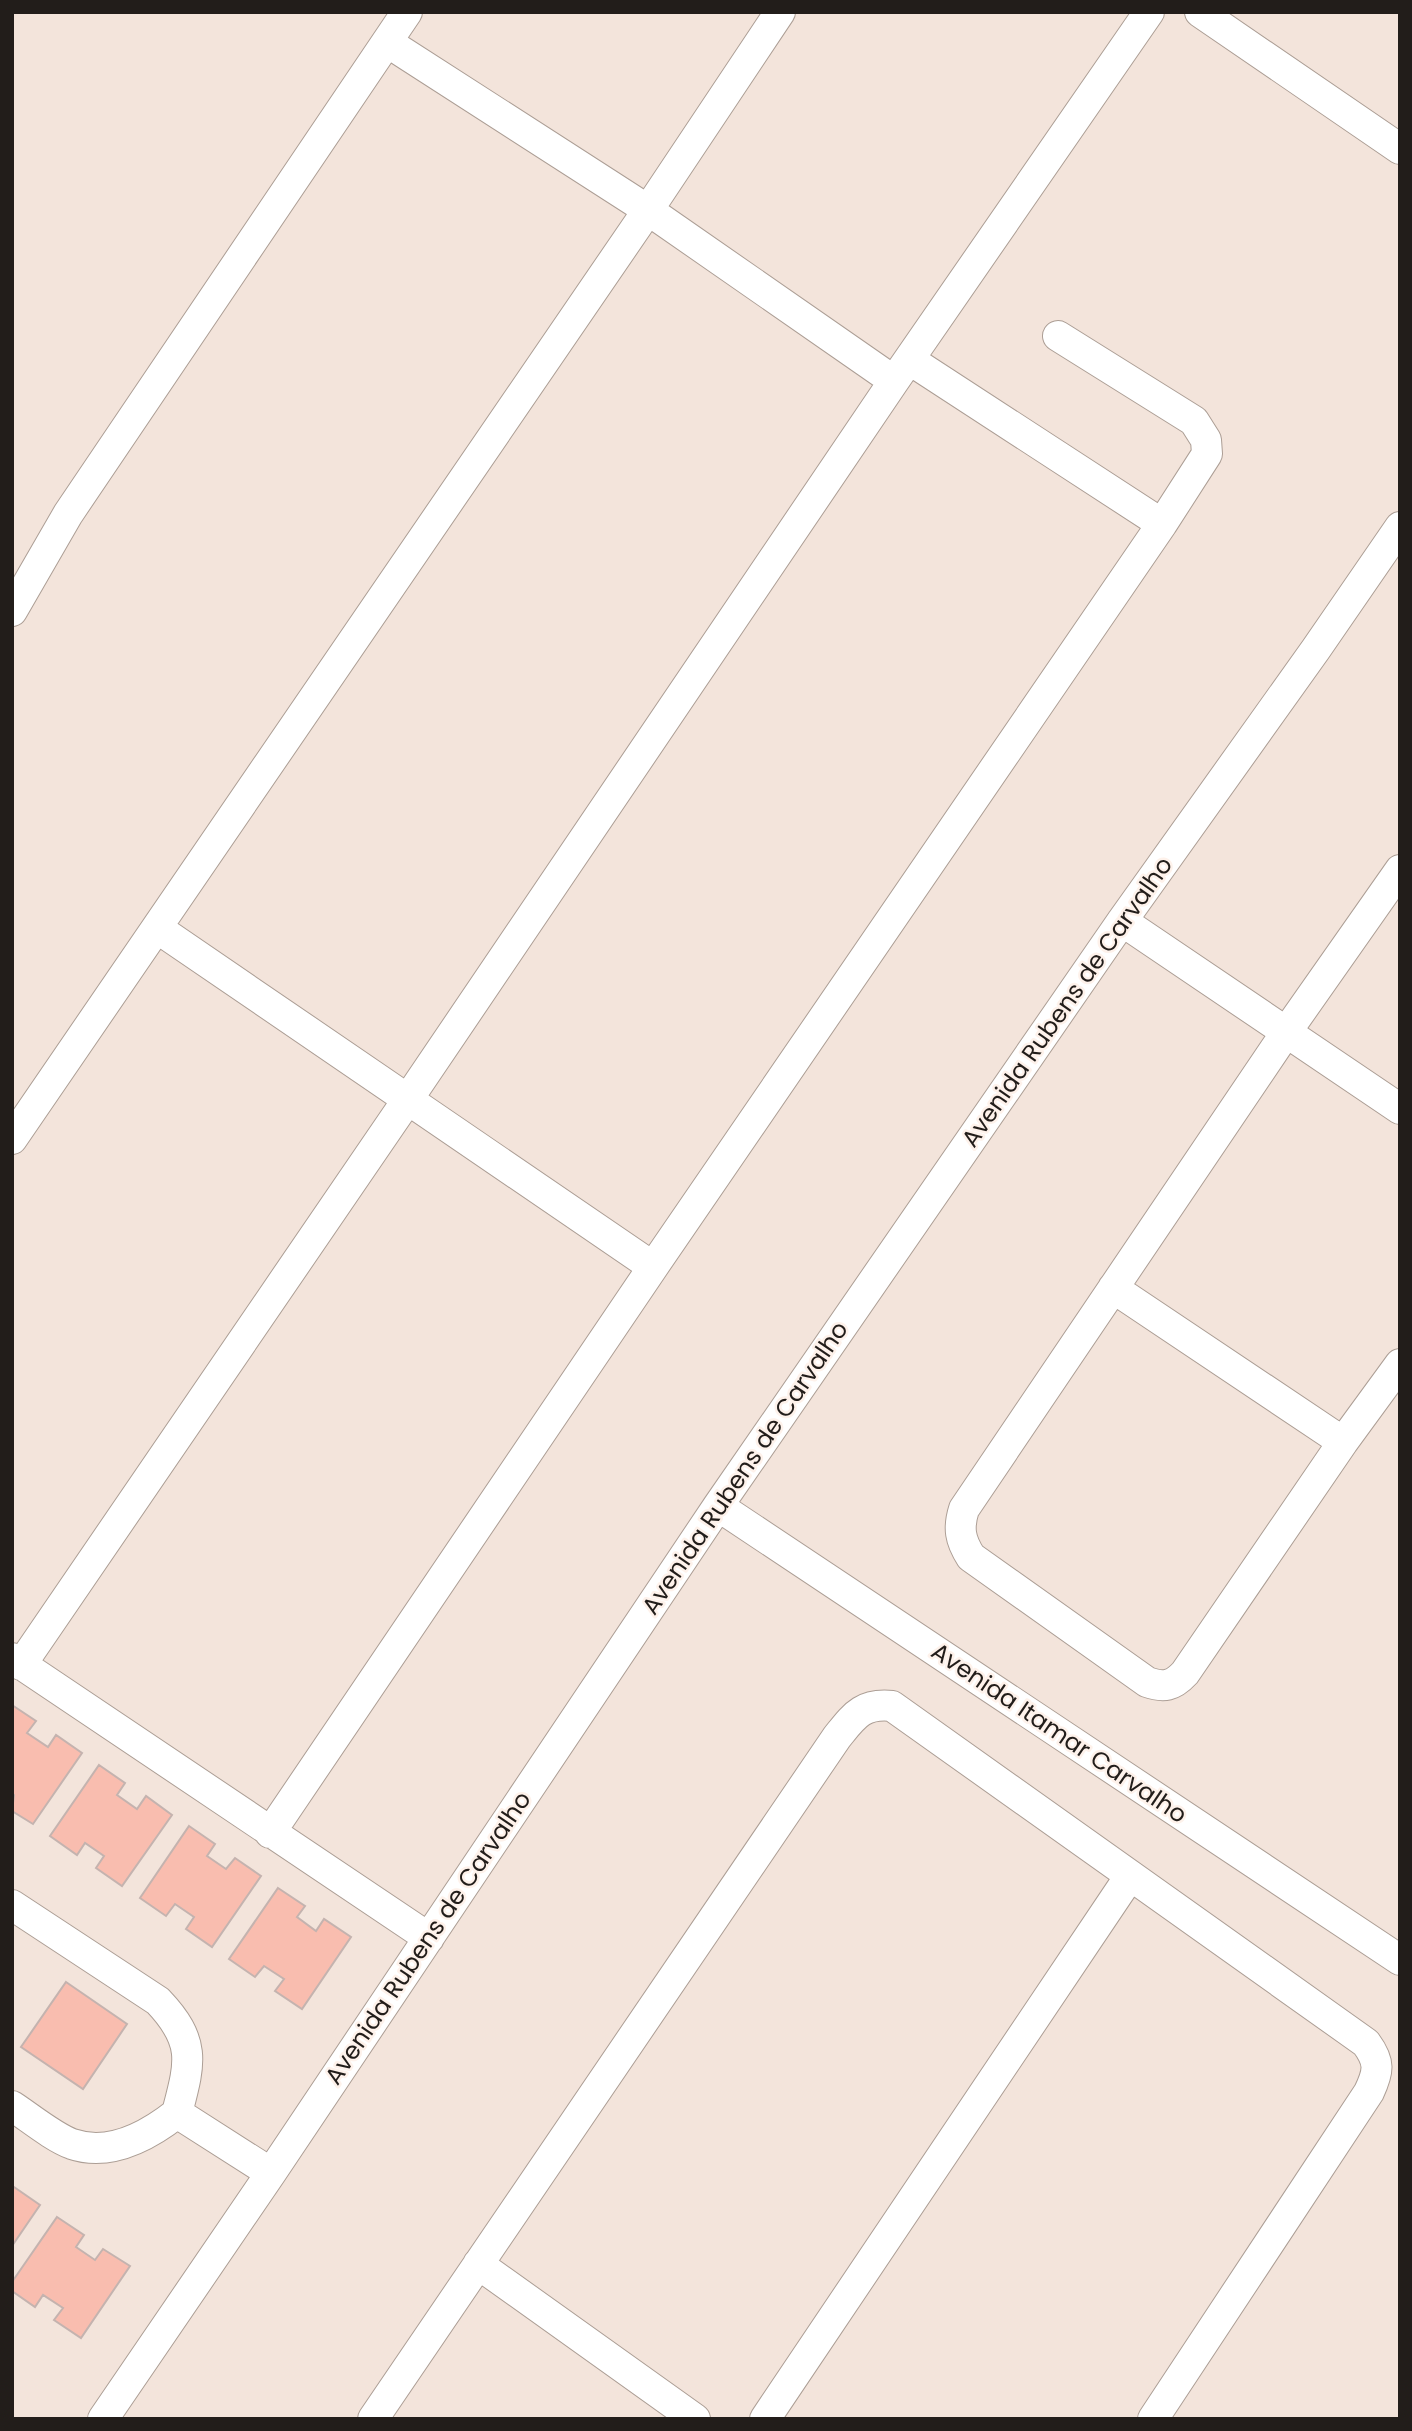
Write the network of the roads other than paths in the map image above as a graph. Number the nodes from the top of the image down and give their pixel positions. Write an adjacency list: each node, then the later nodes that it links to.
1 (407, 12): 5 (street)
2 (780, 12): 7 (street)
3 (1149, 12): 9 (street)
4 (1200, 12): 6 (street)
5 (387, 42): 7 (street); 12 (street)
6 (1400, 149)
7 (648, 210): 9 (street); 15 (street)
8 (1058, 336): 10 (street)
9 (902, 370): 10 (street); 17 (street)
10 (1162, 524): 20 (street)
11 (1400, 527): 14 (street, Avenida Rubens de Carvalho)
12 (12, 611)
13 (1400, 870): 16 (street)
14 (1122, 921): 16 (street); 24 (street, Avenida Rubens de Carvalho)
15 (156, 928): 17 (street); 19 (street)
16 (1287, 1031): 18 (street); 21 (street)
17 (408, 1099): 20 (street); 25 (street)
18 (1400, 1109)
19 (12, 1139)
20 (653, 1267): 26 (street)
21 (1113, 1288): 23 (street); 23 (street)
22 (1400, 1364): 23 (street)
23 (1343, 1442)
24 (718, 1506): 29 (street, Avenida Rubens de Carvalho); 30 (street, Avenida Itamar Carvalho)
25 (17, 1662): 26 (street)
26 (270, 1833): 29 (street)
27 (1130, 1875): 34 (street); 38 (street); 39 (street)
28 (12, 1905): 32 (street)
29 (429, 1938): 33 (street, Avenida Rubens de Carvalho)
30 (1400, 1960)
31 (12, 2106): 32 (street)
32 (177, 2113): 33 (street)
33 (271, 2173): 35 (street, Avenida Rubens de Carvalho)
34 (478, 2264): 36 (street); 37 (street)
35 (103, 2419)
36 (373, 2419)
37 (695, 2419)
38 (765, 2419)
39 (1153, 2419)

